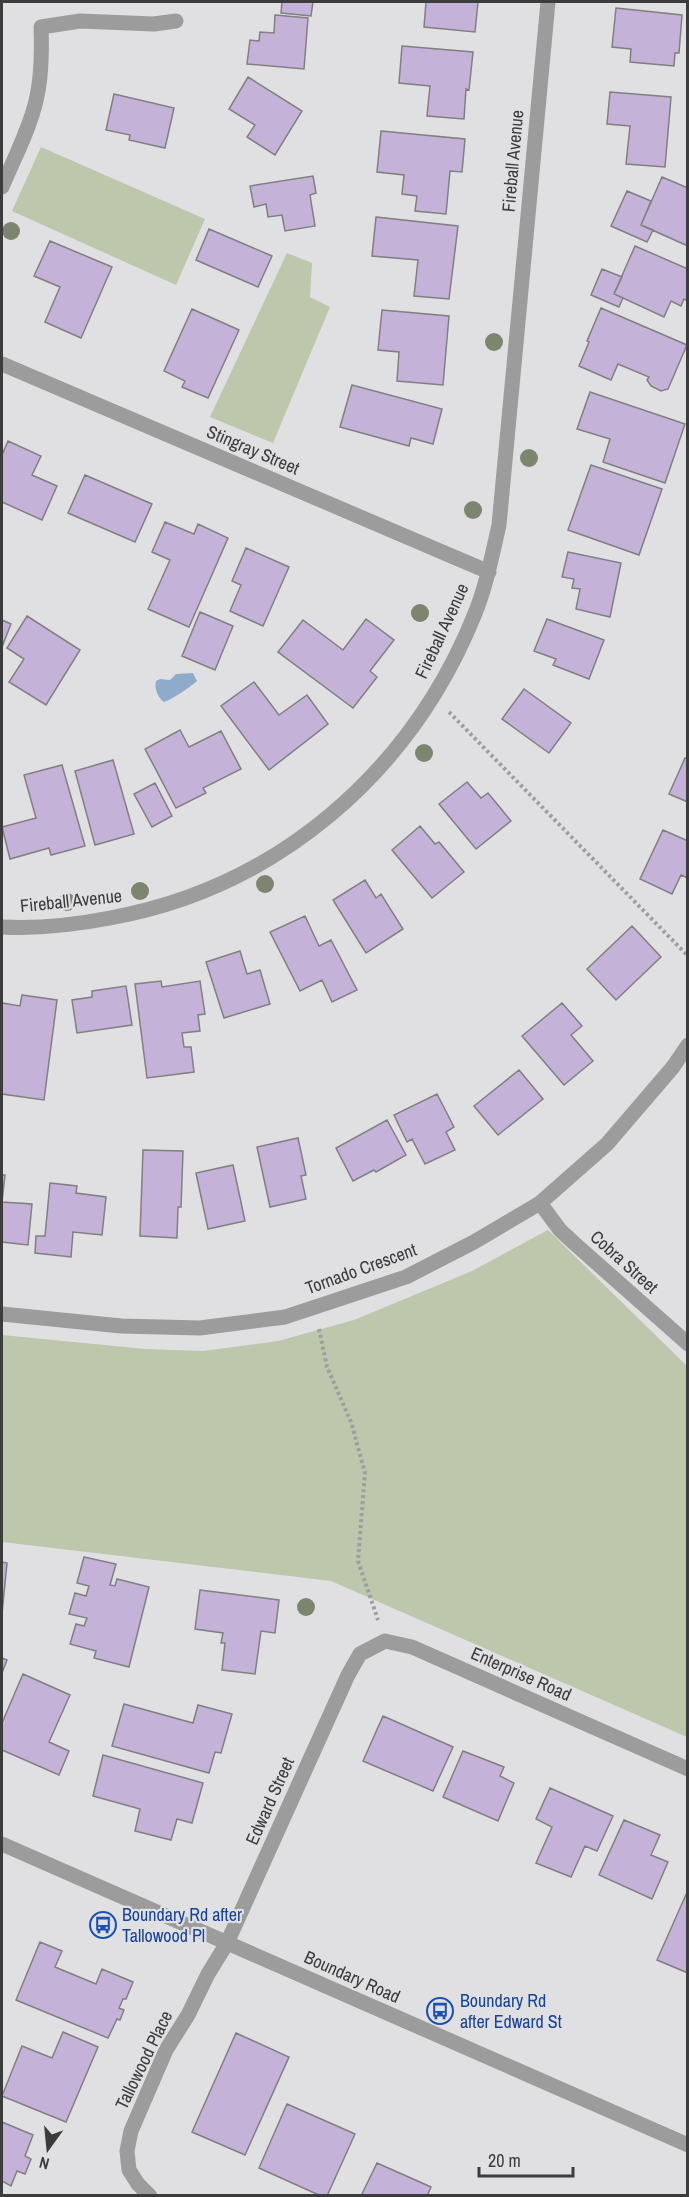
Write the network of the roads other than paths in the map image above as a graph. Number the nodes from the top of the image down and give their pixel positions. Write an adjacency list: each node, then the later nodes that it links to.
1 (548, 2): 5 (street, Fireball Avenue)
2 (176, 21): 3 (street)
3 (2, 187)
4 (2, 364): 5 (street, Stingray Street)
5 (489, 572): 6 (street, Fireball Avenue)
6 (2, 927)
7 (687, 1045): 8 (street, Tornado Crescent)
8 (540, 1203): 9 (street, Tornado Crescent); 10 (street, Cobra Street)
9 (2, 1314)
10 (687, 1344)
11 (348, 1675): 12 (street, Enterprise Road); 14 (street, Edward Street)
12 (687, 1770)
13 (2, 1844): 14 (street, Boundary Road)
14 (227, 1943): 15 (street, Boundary Road); 16 (street, Tallowood Place)
15 (687, 2145)
16 (150, 2196)

